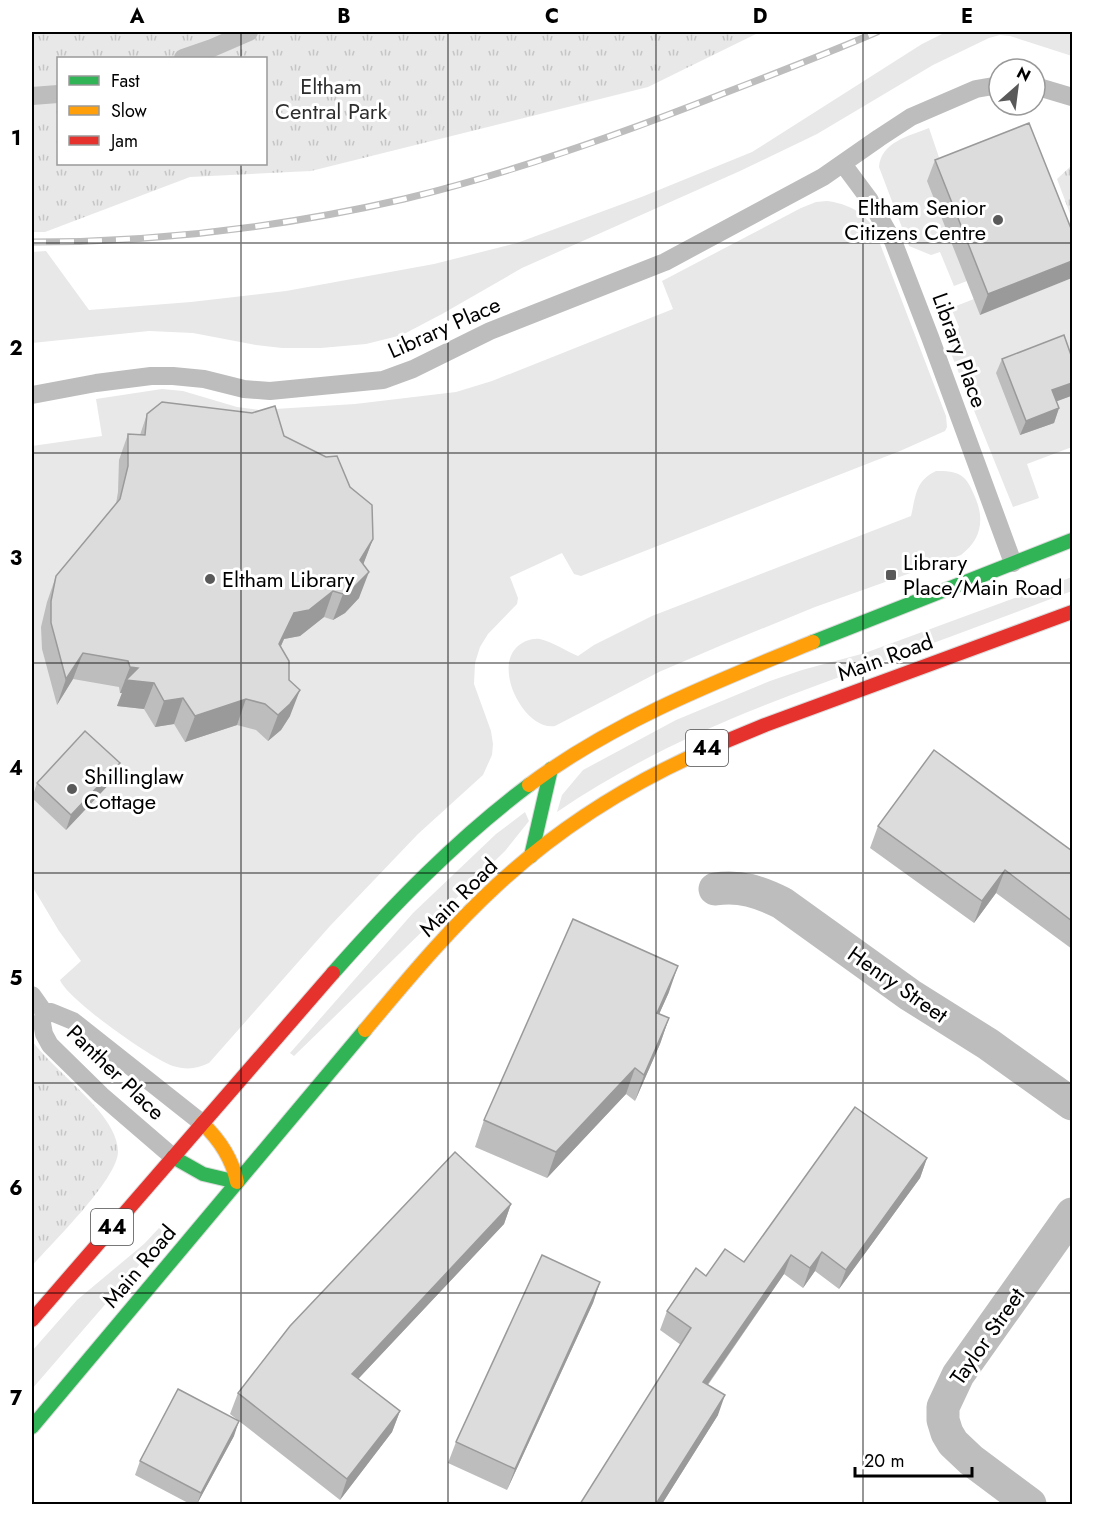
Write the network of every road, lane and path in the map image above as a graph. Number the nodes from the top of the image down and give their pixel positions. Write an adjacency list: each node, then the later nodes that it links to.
1 (249, 32): 2 (lane)
2 (186, 57)
3 (987, 87): 8 (lane, Library Place)
4 (1047, 90): 7 (lane)
5 (57, 94): 6 (lane)
6 (32, 96)
7 (1072, 98)
8 (843, 164): 9 (lane, Library Place); 11 (lane, Library Place)
9 (32, 395)
10 (1072, 540): 11 (main road, Main Road / 44)
11 (1013, 563): 13 (main road, Main Road / 44)
12 (1072, 612): 14 (main road, Main Road / 44)
13 (551, 769): 14 (main road); 19 (main road, Main Road / 44)
14 (531, 856): 21 (main road, Main Road / 44)
15 (715, 889): 18 (street, Henry Street)
16 (32, 995): 17 (lane, Panther Place)
17 (44, 1012): 19 (lane, Panther Place); 20 (lane, Panther Place)
18 (1072, 1104)
19 (202, 1123): 20 (main road, Main Road / 44); 21 (main road)
20 (172, 1157): 21 (main road); 23 (main road, Main Road / 44)
21 (237, 1182): 24 (main road, Main Road / 44)
22 (1072, 1214): 25 (street, Taylor Street)
23 (32, 1320)
24 (32, 1426)
25 (1030, 1504)

